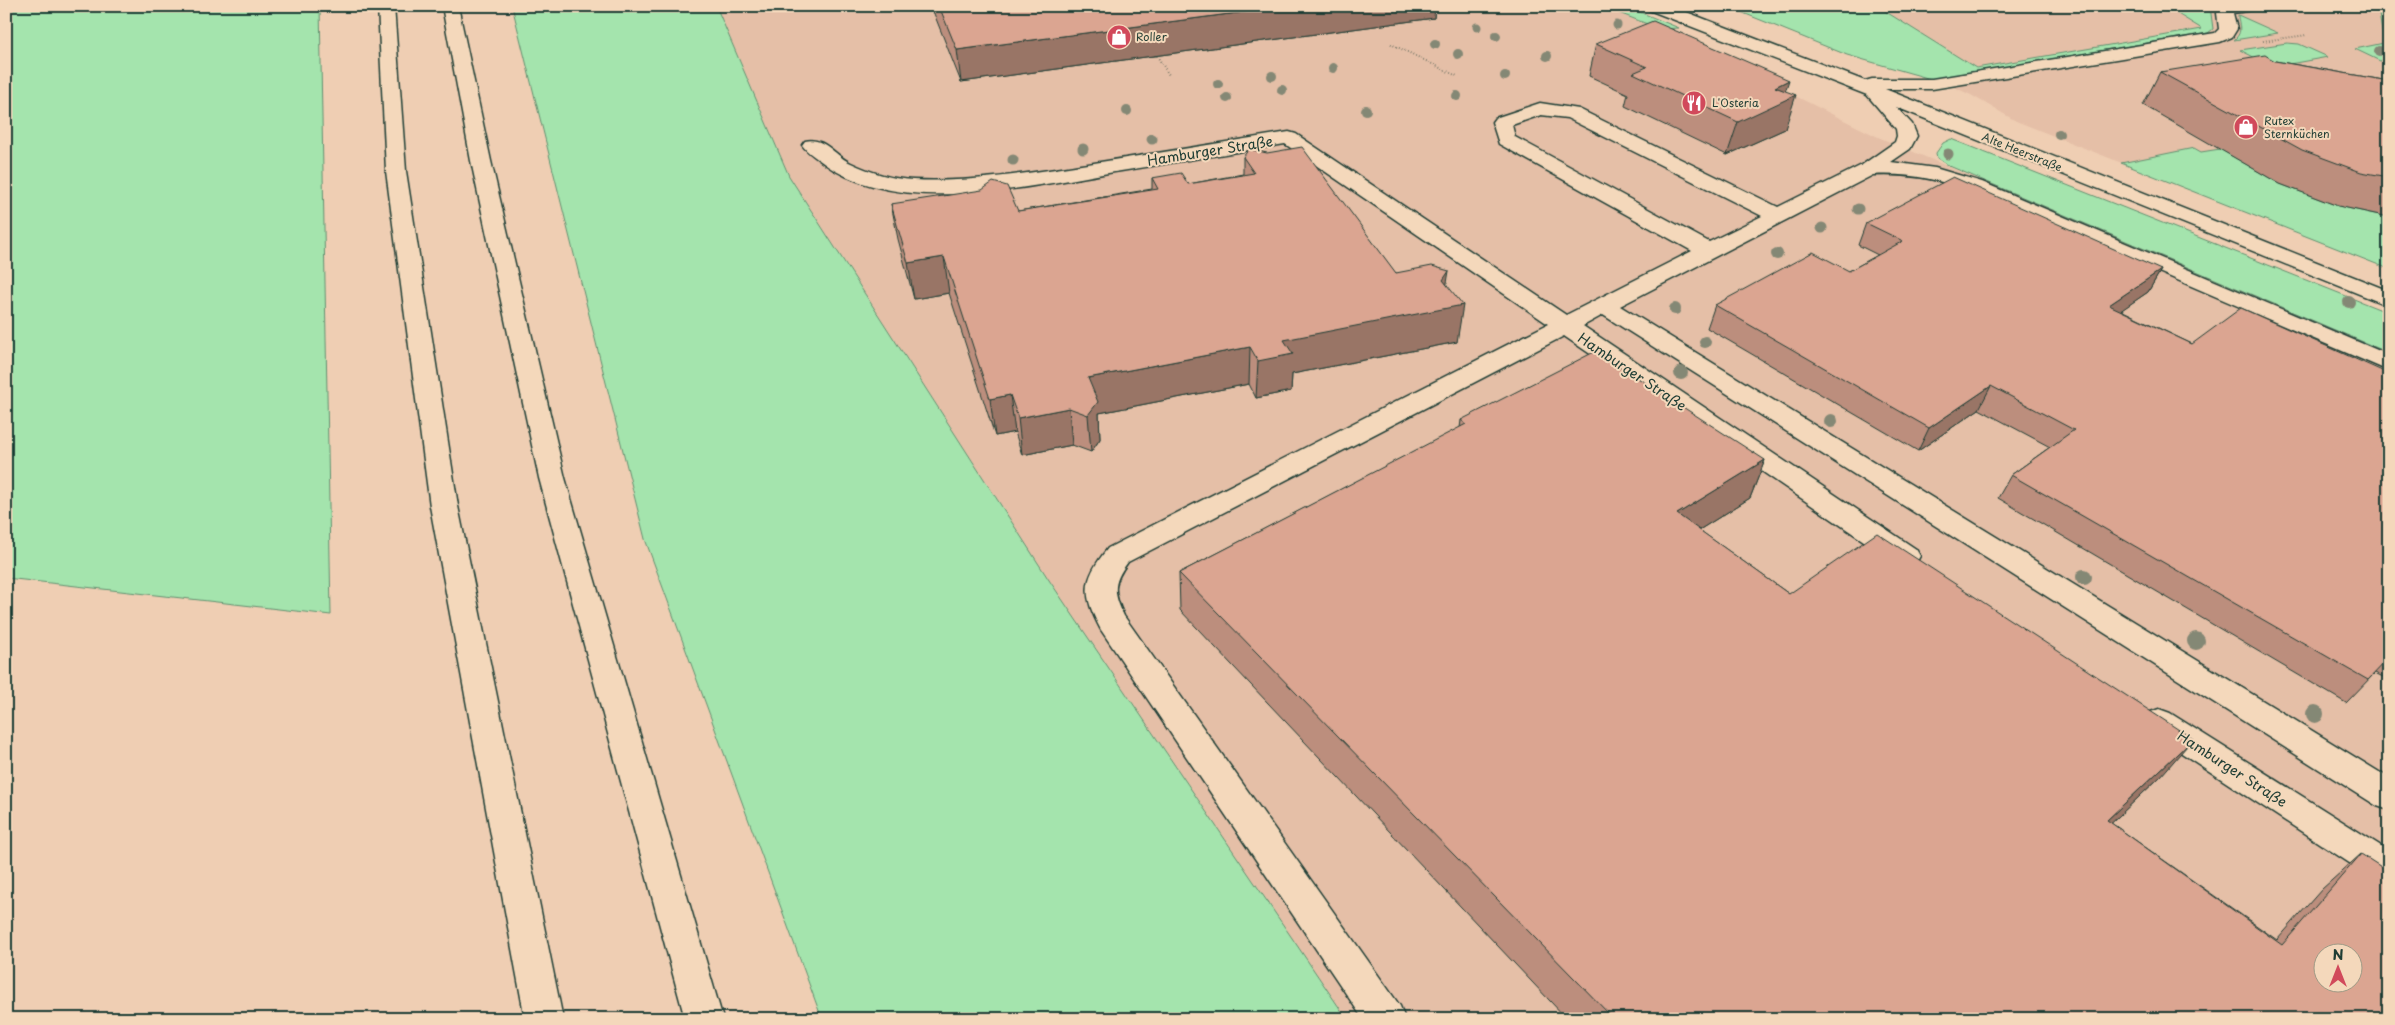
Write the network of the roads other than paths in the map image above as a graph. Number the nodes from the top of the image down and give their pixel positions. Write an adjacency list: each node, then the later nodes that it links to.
1 (386, 6): 19 (main road)
2 (450, 6): 20 (main road)
3 (1655, 6): 5 (main road, Alte Heerstraße)
4 (2247, 6): 5 (main road)
5 (1848, 82): 6 (main road, Alte Heerstraße)
6 (1871, 91): 8 (main road); 11 (main road, Alte Heerstraße)
7 (812, 145): 13 (main road, Hamburger Straße)
8 (1869, 169): 9 (main road); 14 (main road)
9 (1779, 216): 10 (main road); 10 (main road)
10 (1709, 251): 12 (main road)
11 (2389, 299)
12 (1604, 306): 13 (main road); 17 (main road)
13 (1564, 326): 15 (main road, Hamburger Straße); 21 (main road)
14 (2389, 364)
15 (1927, 570)
16 (2143, 712): 18 (main road, Hamburger Straße)
17 (2389, 796)
18 (2389, 870)
19 (544, 1019)
20 (704, 1019)
21 (1386, 1019)

